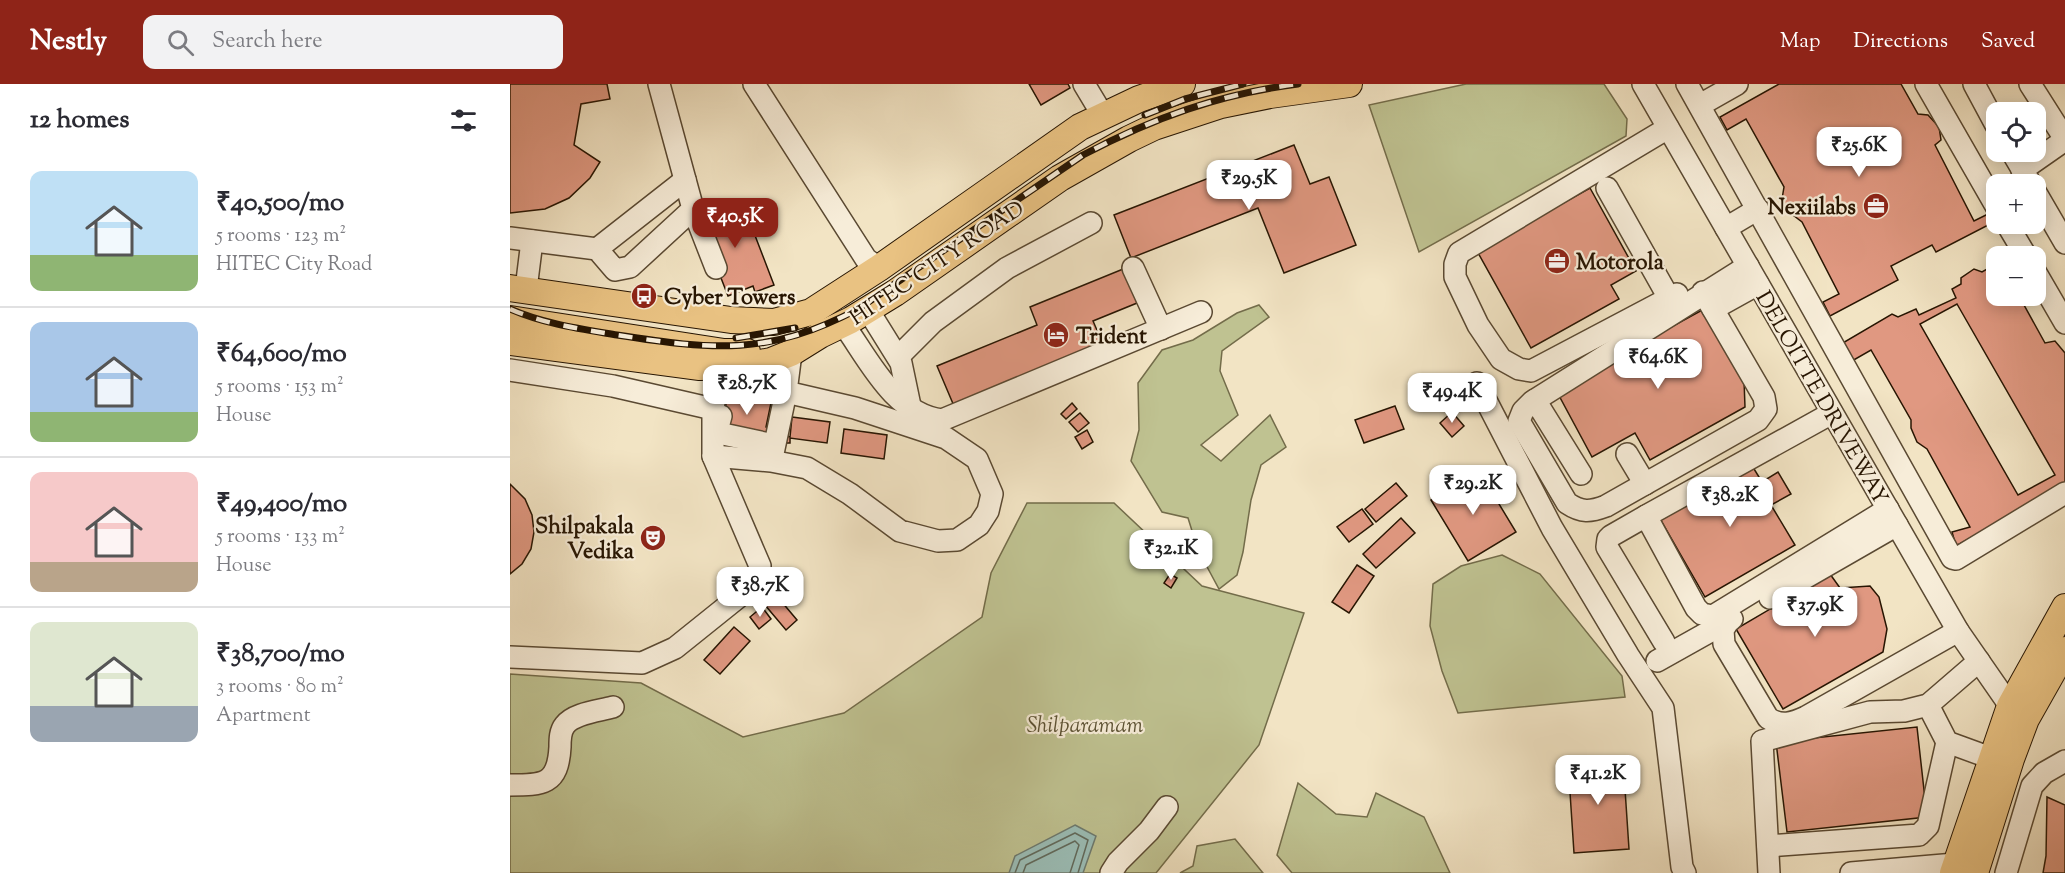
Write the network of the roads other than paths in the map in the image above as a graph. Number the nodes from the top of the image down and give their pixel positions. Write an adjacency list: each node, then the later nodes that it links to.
1 (659, 84): 18 (street)
2 (754, 84): 31 (street)
3 (1084, 84): 14 (street)
4 (1182, 84): 14 (main road, HITEC CITY ROAD)
5 (1349, 84): 38 (main road, HITEC CITY ROAD)
6 (1643, 84): 15 (street, DELOITTE DRIVEWAY)
7 (1687, 84): 12 (street)
8 (1737, 84): 12 (street)
9 (1926, 84): 20 (street)
10 (1974, 84): 13 (street)
11 (2030, 84): 16 (street)
12 (1700, 105): 21 (street)
13 (1986, 106)
14 (1106, 116): 31 (main road, HITEC CITY ROAD)
15 (1668, 128): 25 (street, DELOITTE DRIVEWAY); 36 (street)
16 (2065, 140): 17 (street)
17 (2029, 174)
18 (685, 180): 22 (street); 29 (street)
19 (1607, 188): 36 (street)
20 (1986, 189)
21 (1758, 208): 25 (street); 61 (street)
22 (693, 209): 29 (street); 30 (street)
23 (2046, 210): 28 (street)
24 (1091, 223): 48 (street)
25 (1726, 228): 33 (street, DELOITTE DRIVEWAY)
26 (510, 238): 27 (street)
27 (532, 242): 29 (street); 35 (street)
28 (2065, 243)
29 (597, 249)
30 (716, 268)
31 (879, 268): 41 (main road, HITEC CITY ROAD)
32 (1134, 268): 44 (street)
33 (1750, 269): 36 (street); 37 (street); 55 (street, DELOITTE DRIVEWAY)
34 (2046, 290): 42 (street)
35 (513, 292): 41 (main road, HITEC CITY ROAD); 47 (main road)
36 (1669, 298)
37 (1708, 301): 52 (street); 60 (street)
38 (868, 310): 43 (main road, HITEC CITY ROAD); 48 (street)
39 (1201, 312): 44 (street)
40 (510, 319): 47 (main road)
41 (815, 323): 43 (main road, HITEC CITY ROAD); 46 (main road, HITEC CITY ROAD); 47 (main road)
42 (2065, 323)
43 (844, 324): 53 (street)
44 (1161, 328): 53 (street)
45 (510, 342): 47 (main road, HITEC CITY ROAD)
46 (791, 353): 47 (main road, HITEC CITY ROAD); 51 (street)
47 (721, 355): 54 (street); 56 (street)
48 (898, 357): 53 (street)
49 (510, 370): 54 (street)
50 (1476, 383): 82 (street)
51 (786, 392): 56 (street); 56 (street)
52 (1535, 400): 59 (street); 60 (street)
53 (910, 406)
54 (713, 409): 58 (street)
55 (1832, 413): 62 (street); 63 (street, DELOITTE DRIVEWAY)
56 (772, 453): 58 (street)
57 (1627, 454): 60 (street)
58 (713, 456): 68 (street)
59 (1581, 474)
60 (1645, 484)
61 (2065, 493)
62 (1646, 516): 63 (street); 65 (street)
63 (1892, 517): 65 (street); 66 (street, DELOITTE DRIVEWAY)
64 (2065, 607): 73 (main road)
65 (1728, 622): 66 (street)
66 (1958, 631): 69 (street, DELOITTE DRIVEWAY)
67 (2065, 650): 70 (main road)
68 (510, 657)
69 (1979, 662): 71 (street); 73 (street, DELOITTE DRIVEWAY)
70 (2058, 677): 73 (main road)
71 (1928, 705): 74 (street); 79 (street)
72 (613, 707): 77 (street)
73 (2018, 713): 75 (main road); 80 (main road)
74 (1947, 742): 75 (street); 79 (street)
75 (1991, 758): 80 (main road)
76 (2065, 761): 85 (street)
77 (510, 785)
78 (1167, 807): 81 (street)
79 (1768, 846): 83 (street)
80 (1965, 870): 84 (street)
81 (1111, 873)
82 (1685, 873)
83 (1769, 873)
84 (1851, 873)
85 (2006, 873)

